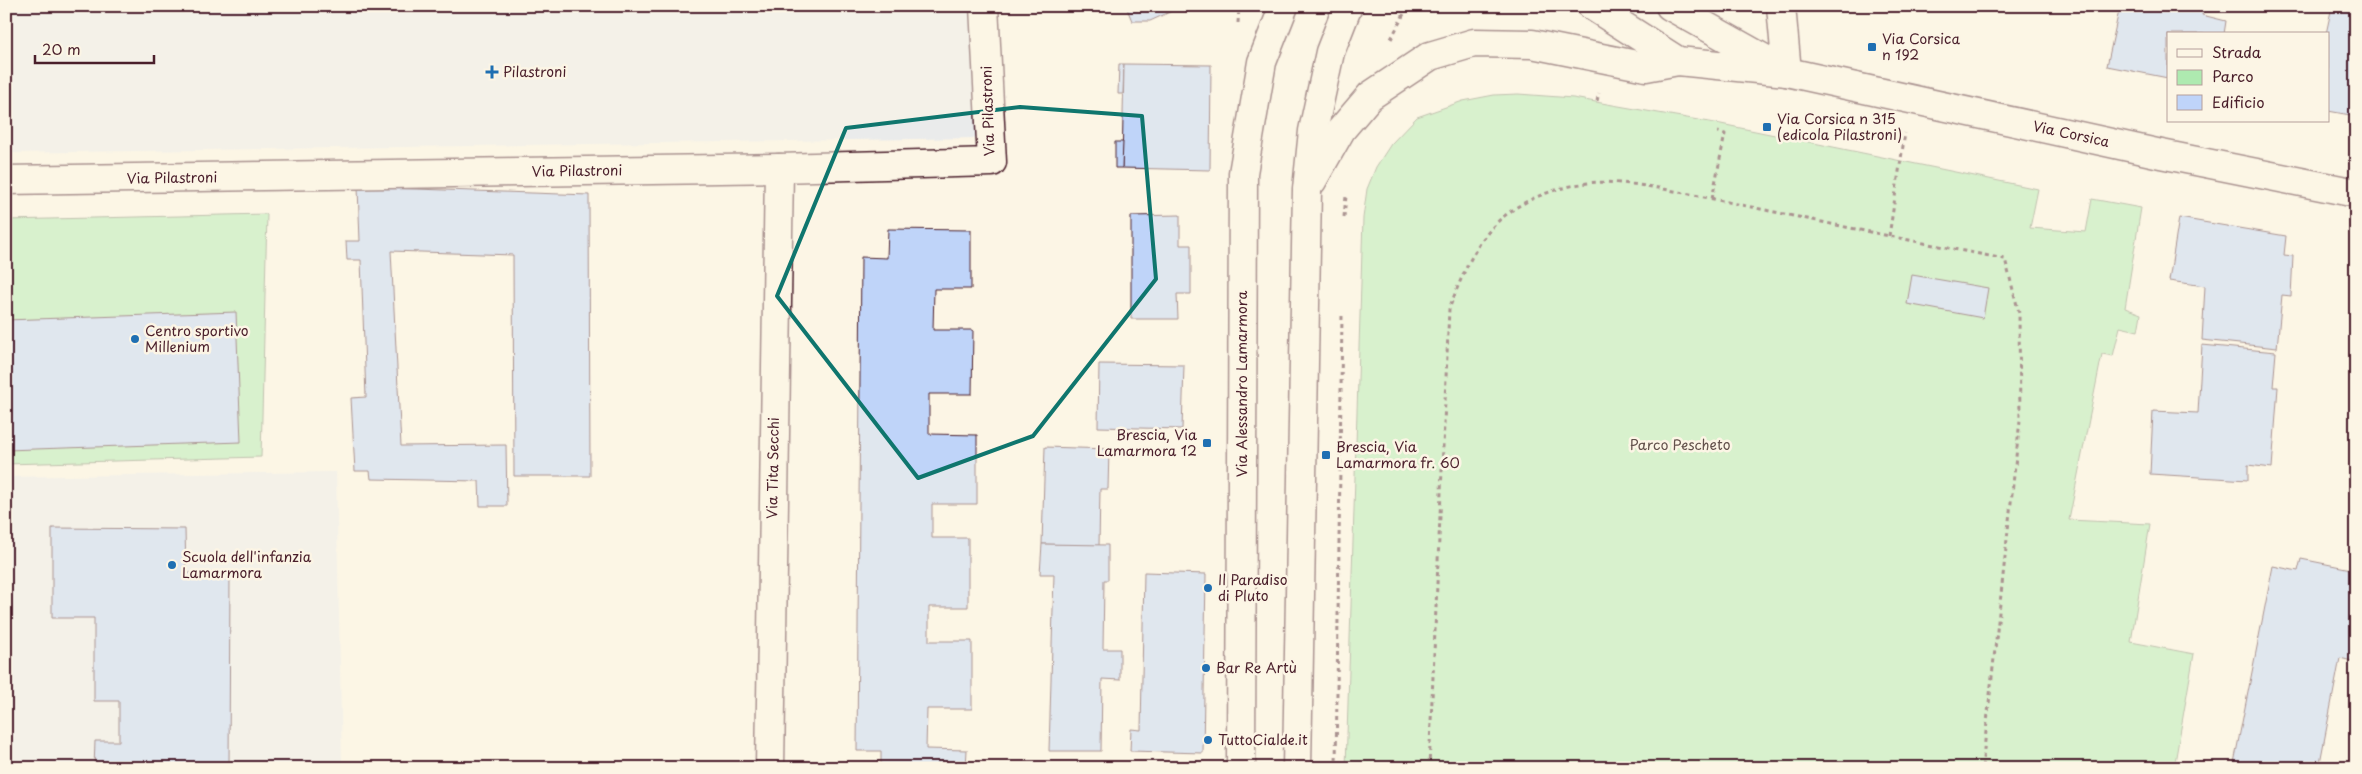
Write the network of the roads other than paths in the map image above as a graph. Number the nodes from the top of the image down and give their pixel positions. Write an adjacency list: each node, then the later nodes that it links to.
1 (984, 6): 9 (main road, Via Pilastroni)
2 (1284, 6): 14 (main road, Via Alessandro Lamarmora)
3 (1348, 6): 11 (main road)
4 (1592, 6): 7 (main road, Via Corsica)
5 (1670, 6): 8 (main road, Via Corsica)
6 (1781, 6): 8 (main road)
7 (1678, 61): 8 (main road, Via Corsica); 11 (main road)
8 (1787, 72): 12 (main road, Via Corsica)
9 (779, 168): 10 (main road, Via Pilastroni); 13 (main road, Via Tita Secchi)
10 (6, 180)
11 (1307, 189): 15 (main road)
12 (2356, 193)
13 (770, 768)
14 (1241, 768)
15 (1297, 768)

